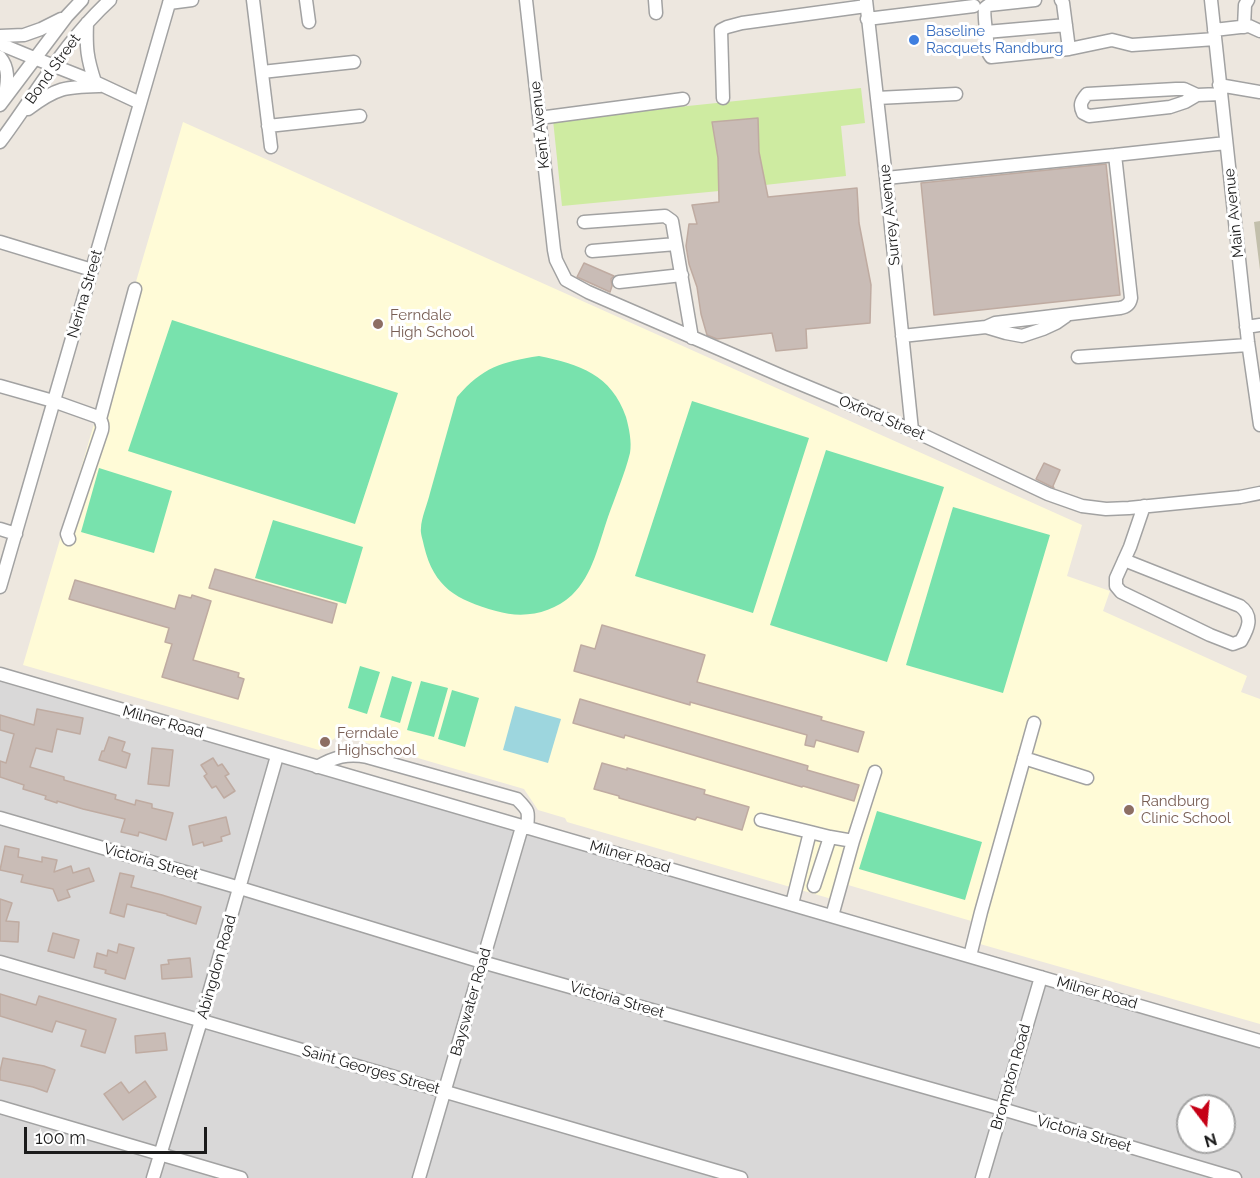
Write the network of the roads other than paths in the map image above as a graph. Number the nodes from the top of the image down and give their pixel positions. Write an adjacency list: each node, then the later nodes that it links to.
1 (82, 0): 14 (street, Bond Street)
2 (110, 0): 17 (street, Bond Street)
3 (192, 0): 11 (street)
4 (253, 0): 30 (street)
5 (306, 0): 16 (street)
6 (526, 0): 43 (street, Kent Avenue)
7 (1035, 0): 21 (street)
8 (1061, 0): 18 (street)
9 (1211, 0): 22 (street, Main Avenue)
10 (1248, 0): 19 (street)
11 (169, 2): 40 (street, Nerina Street)
12 (866, 3): 15 (street, Surrey Avenue); 36 (street)
13 (974, 6): 15 (street)
14 (67, 16): 23 (street); 27 (street, Bond Street)
15 (867, 19): 37 (street, Surrey Avenue)
16 (309, 22)
17 (87, 23): 29 (street, Bond Street); 31 (street)
18 (1066, 25): 21 (street); 25 (street)
19 (1244, 27): 20 (street); 22 (street)
20 (1260, 31)
21 (987, 32): 25 (street)
22 (1214, 34): 25 (street); 32 (street, Main Avenue)
23 (0, 36)
24 (0, 44): 27 (street)
25 (1069, 49)
26 (0, 57): 39 (street)
27 (34, 58): 29 (street); 39 (street, Bond Street)
28 (354, 62): 30 (street)
29 (52, 66): 31 (street); 41 (street, Bond Street)
30 (262, 72): 44 (street)
31 (100, 84): 40 (street); 41 (street)
32 (1220, 90): 33 (street); 35 (street); 46 (street, Main Avenue)
33 (1260, 92)
34 (956, 93): 37 (street)
35 (1197, 95): 35 (street)
36 (723, 98)
37 (877, 98): 49 (street, Surrey Avenue)
38 (683, 99): 43 (street)
39 (2, 102)
40 (140, 103): 55 (street, Nerina Street)
41 (20, 115): 45 (street, Bond Street)
42 (360, 116): 44 (street)
43 (539, 118): 53 (street, Kent Avenue)
44 (268, 126): 47 (street)
45 (0, 142)
46 (1226, 143): 48 (street); 60 (street, Main Avenue)
47 (270, 147)
48 (1115, 154): 49 (street); 61 (street)
49 (886, 178): 61 (street, Surrey Avenue)
50 (584, 222): 52 (street)
51 (0, 242): 55 (street)
52 (676, 244): 54 (street); 56 (street)
53 (554, 250): 62 (street, Oxford Street)
54 (592, 251)
55 (92, 270): 66 (street, Nerina Street)
56 (682, 275): 57 (street); 62 (street)
57 (619, 282)
58 (135, 289): 67 (street)
59 (1260, 325): 60 (street)
60 (1246, 327): 63 (street, Main Avenue)
61 (902, 336): 69 (street, Surrey Avenue)
62 (692, 338): 69 (street, Oxford Street)
63 (1252, 343): 64 (street); 68 (street, Main Avenue)
64 (1078, 357)
65 (0, 386): 66 (street)
66 (53, 401): 67 (street); 75 (street, Nerina Street)
67 (100, 419): 76 (street)
68 (1260, 425)
69 (912, 430): 73 (street, Oxford Street)
70 (1260, 493): 71 (street, Oxford Street)
71 (1240, 497): 72 (street, Oxford Street); 73 (street, Oxford Street)
72 (1260, 501)
73 (1144, 506): 77 (street)
74 (0, 529): 75 (street)
75 (16, 534): 78 (street, Nerina Street)
76 (69, 539)
77 (1124, 560): 77 (street)
78 (0, 587)
79 (0, 674): 81 (street, Milner Road)
80 (1034, 723): 82 (street)
81 (278, 756): 83 (street, Milner Road); 93 (street, Abingdon Road)
82 (1024, 758): 85 (street); 96 (street)
83 (317, 767): 88 (street, Milner Road); 88 (street)
84 (875, 772): 91 (street)
85 (1087, 777)
86 (0, 818): 93 (street, Victoria Street)
87 (761, 820): 89 (street)
88 (524, 827): 94 (street, Milner Road); 98 (street, Bayswater Road)
89 (810, 832): 90 (street); 94 (street)
90 (830, 837): 91 (street); 92 (street)
91 (853, 841): 95 (street)
92 (814, 886)
93 (240, 888): 98 (street, Victoria Street); 100 (street, Abingdon Road)
94 (792, 904): 95 (street, Milner Road)
95 (832, 916): 96 (street, Milner Road)
96 (970, 956): 99 (street, Milner Road)
97 (0, 962): 100 (street, Saint Georges Street)
98 (482, 962): 102 (street, Bayswater Road); 104 (street, Victoria Street)
99 (1041, 977): 101 (street, Milner Road); 104 (street, Brompton Road)
100 (201, 1021): 102 (street, Saint Georges Street); 105 (street, Abingdon Road)
101 (1260, 1041)
102 (445, 1091): 108 (street, Bayswater Road); 109 (street, Saint Georges Street)
103 (0, 1107): 105 (street)
104 (1002, 1109): 110 (street, Brompton Road); 111 (street, Victoria Street)
105 (159, 1154): 106 (street, Abingdon Road); 107 (street)
106 (153, 1178)
107 (241, 1178)
108 (419, 1178)
109 (741, 1178)
110 (982, 1178)
111 (1234, 1178)

